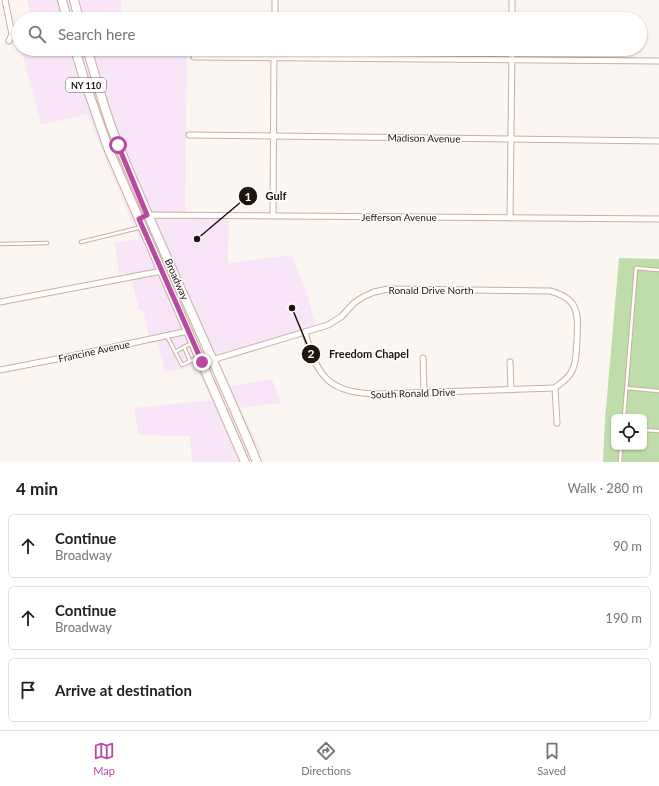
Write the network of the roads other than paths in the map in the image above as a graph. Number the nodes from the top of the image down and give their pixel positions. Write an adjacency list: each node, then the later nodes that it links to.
1 (4, 0): 10 (street)
2 (62, 0): 6 (main road)
3 (74, 0): 7 (main road)
4 (275, 0): 8 (street)
5 (512, 0): 9 (street)
6 (65, 12)
7 (77, 12)
8 (275, 12)
9 (512, 12)
10 (9, 41)
11 (77, 56): 23 (main road, Broadway / NY 110)
12 (89, 56): 22 (main road, Broadway / NY 110)
13 (512, 56): 16 (street)
14 (194, 57): 15 (street)
15 (274, 57): 16 (street); 19 (street)
16 (512, 60): 17 (street); 20 (street)
17 (659, 61)
18 (189, 135): 19 (street, Madison Avenue)
19 (274, 136): 20 (street, Madison Avenue); 25 (street)
20 (511, 139): 21 (street, Madison Avenue); 26 (street)
21 (659, 141)
22 (118, 145): 23 (main road); 24 (main road, Broadway / NY 110)
23 (108, 148): 28 (main road, Broadway / NY 110)
24 (147, 215): 25 (street, Jefferson Avenue); 28 (street, Jefferson Avenue); 36 (main road, Broadway / NY 110)
25 (273, 216): 26 (street, Jefferson Avenue)
26 (510, 218): 27 (street, Jefferson Avenue)
27 (659, 219)
28 (141, 223): 29 (lane); 33 (main road, Broadway / NY 110)
29 (81, 242)
30 (47, 243): 31 (lane)
31 (0, 244)
32 (659, 270): 50 (lane)
33 (162, 271): 34 (main road, Broadway / NY 110); 35 (street)
34 (171, 292): 36 (main road); 37 (main road, Broadway / NY 110)
35 (0, 302)
36 (198, 325): 45 (main road, Broadway / NY 110)
37 (188, 331): 39 (street, Francine Avenue); 40 (main road, Broadway / NY 110); 45 (main road)
38 (305, 332): 45 (street, Ronald Drive North); 49 (street, Ronald Drive North); 53 (street, South Ronald Drive)
39 (167, 336): 42 (lane); 48 (street, Francine Avenue)
40 (193, 343): 41 (lane); 43 (main road, Broadway / NY 110)
41 (184, 347): 42 (lane); 46 (lane)
42 (175, 352): 46 (lane)
43 (200, 357): 46 (lane); 59 (main road, Broadway / NY 110)
44 (422, 358): 53 (street)
45 (212, 360): 60 (main road, Broadway / NY 110)
46 (190, 361)
47 (510, 362): 51 (street)
48 (0, 370)
49 (555, 388): 51 (street, South Ronald Drive); 55 (street)
50 (626, 388): 52 (lane); 54 (lane)
51 (511, 390): 53 (street, South Ronald Drive)
52 (659, 391)
53 (424, 392)
54 (624, 414)
55 (557, 423)
56 (647, 430): 57 (lane)
57 (659, 431)
58 (621, 450): 61 (lane)
59 (245, 462)
60 (257, 462)
61 (620, 462)

